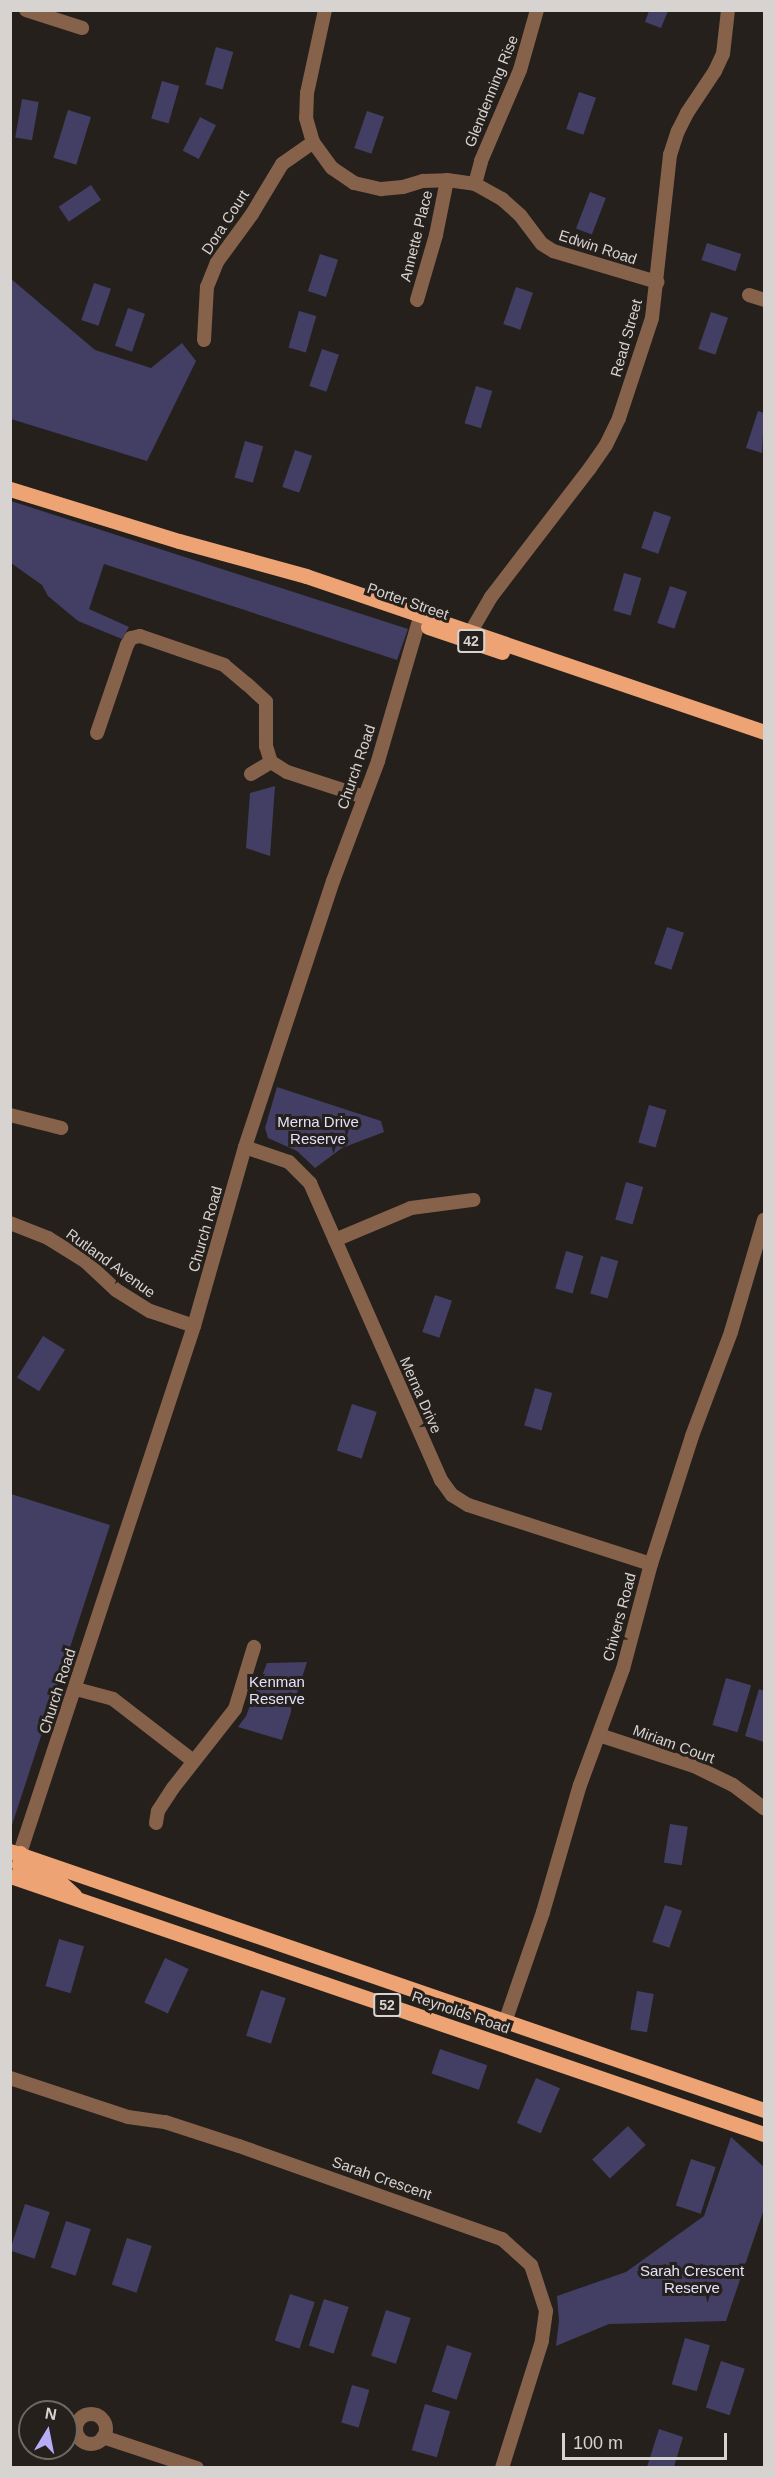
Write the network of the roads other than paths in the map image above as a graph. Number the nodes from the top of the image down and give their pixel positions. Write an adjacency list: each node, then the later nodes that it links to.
1 (26, 10): 5 (street)
2 (325, 10): 6 (street, Edwin Road)
3 (537, 10): 8 (street, Glendenning Rise)
4 (728, 10): 9 (street, Read Street)
5 (82, 28)
6 (313, 142): 7 (street, Edwin Road); 13 (street, Dora Court)
7 (447, 180): 8 (street, Edwin Road); 11 (street, Annette Place)
8 (475, 184): 9 (street, Edwin Road)
9 (657, 282): 16 (street, Read Street)
10 (749, 295): 12 (street)
11 (417, 300)
12 (765, 300)
13 (204, 340)
14 (10, 489): 15 (main road, Porter Street / 42)
15 (420, 619): 16 (main road, Porter Street / 42); 21 (street, Church Road)
16 (469, 635): 18 (main road, Porter Street / 42)
17 (97, 733): 19 (street)
18 (765, 733)
19 (271, 762): 20 (street); 21 (street)
20 (251, 774)
21 (364, 797): 24 (street, Church Road)
22 (10, 1115): 23 (street)
23 (61, 1128)
24 (245, 1147): 28 (street, Merna Drive); 29 (street, Church Road)
25 (473, 1200): 28 (street)
26 (765, 1220): 30 (street, Chivers Road)
27 (10, 1223): 29 (street, Rutland Avenue)
28 (335, 1240): 30 (street, Merna Drive)
29 (194, 1326): 32 (street, Church Road)
30 (651, 1564): 33 (street, Chivers Road)
31 (254, 1647): 34 (street)
32 (76, 1689): 34 (street); 37 (street, Church Road)
33 (599, 1735): 35 (street, Miriam Court); 42 (street, Chivers Road)
34 (192, 1760): 36 (street)
35 (765, 1808)
36 (156, 1822)
37 (15, 1852): 39 (main road, Reynolds Road / 52); 40 (main road)
38 (10, 1876): 40 (main road, Reynolds Road / 52)
39 (144, 1896): 41 (main road); 42 (main road, Reynolds Road / 52)
40 (81, 1900): 41 (main road, Reynolds Road / 52)
41 (136, 1919): 45 (main road, Reynolds Road / 52)
42 (505, 2022): 44 (main road, Reynolds Road / 52)
43 (10, 2078): 48 (street, Sarah Crescent)
44 (765, 2110)
45 (765, 2134)
46 (103, 2437): 47 (street)
47 (197, 2468)
48 (502, 2468)

